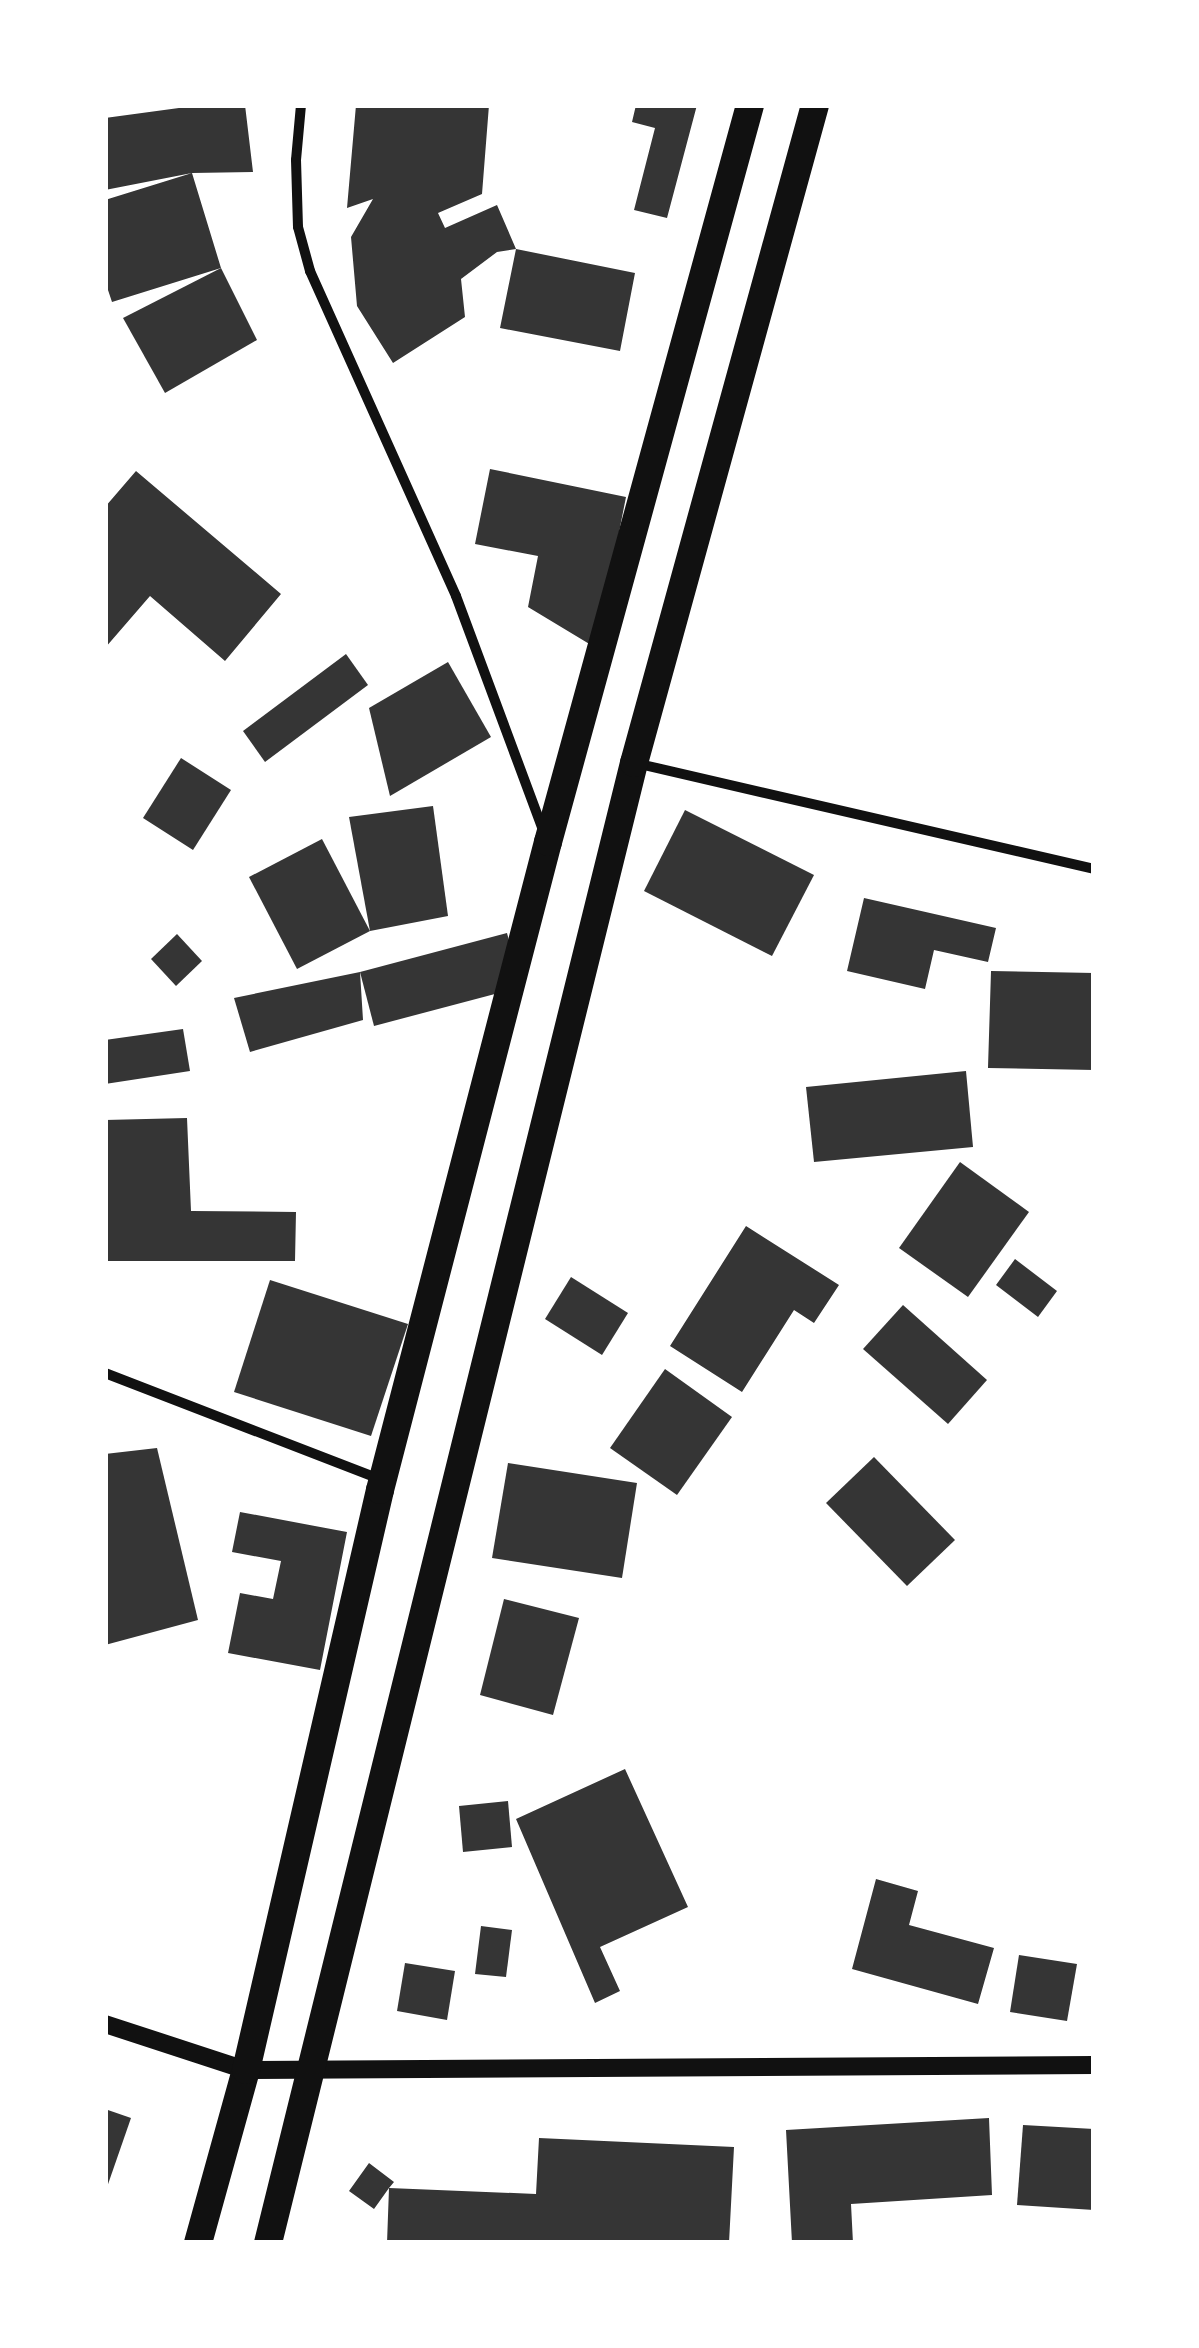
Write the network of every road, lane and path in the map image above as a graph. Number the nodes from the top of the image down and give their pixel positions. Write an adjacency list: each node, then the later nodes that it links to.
1 (302, 105): 5 (street)
2 (750, 105): 5 (highway)
3 (815, 105): 4 (highway)
4 (634, 763): 6 (street); 11 (highway)
5 (548, 842): 8 (highway)
6 (1094, 869)
7 (105, 1373): 8 (street)
8 (383, 1480): 12 (highway)
9 (105, 2024): 12 (street)
10 (1094, 2065): 11 (street)
11 (308, 2068): 12 (street); 14 (highway)
12 (246, 2070): 13 (highway)
13 (198, 2243)
14 (268, 2243)

